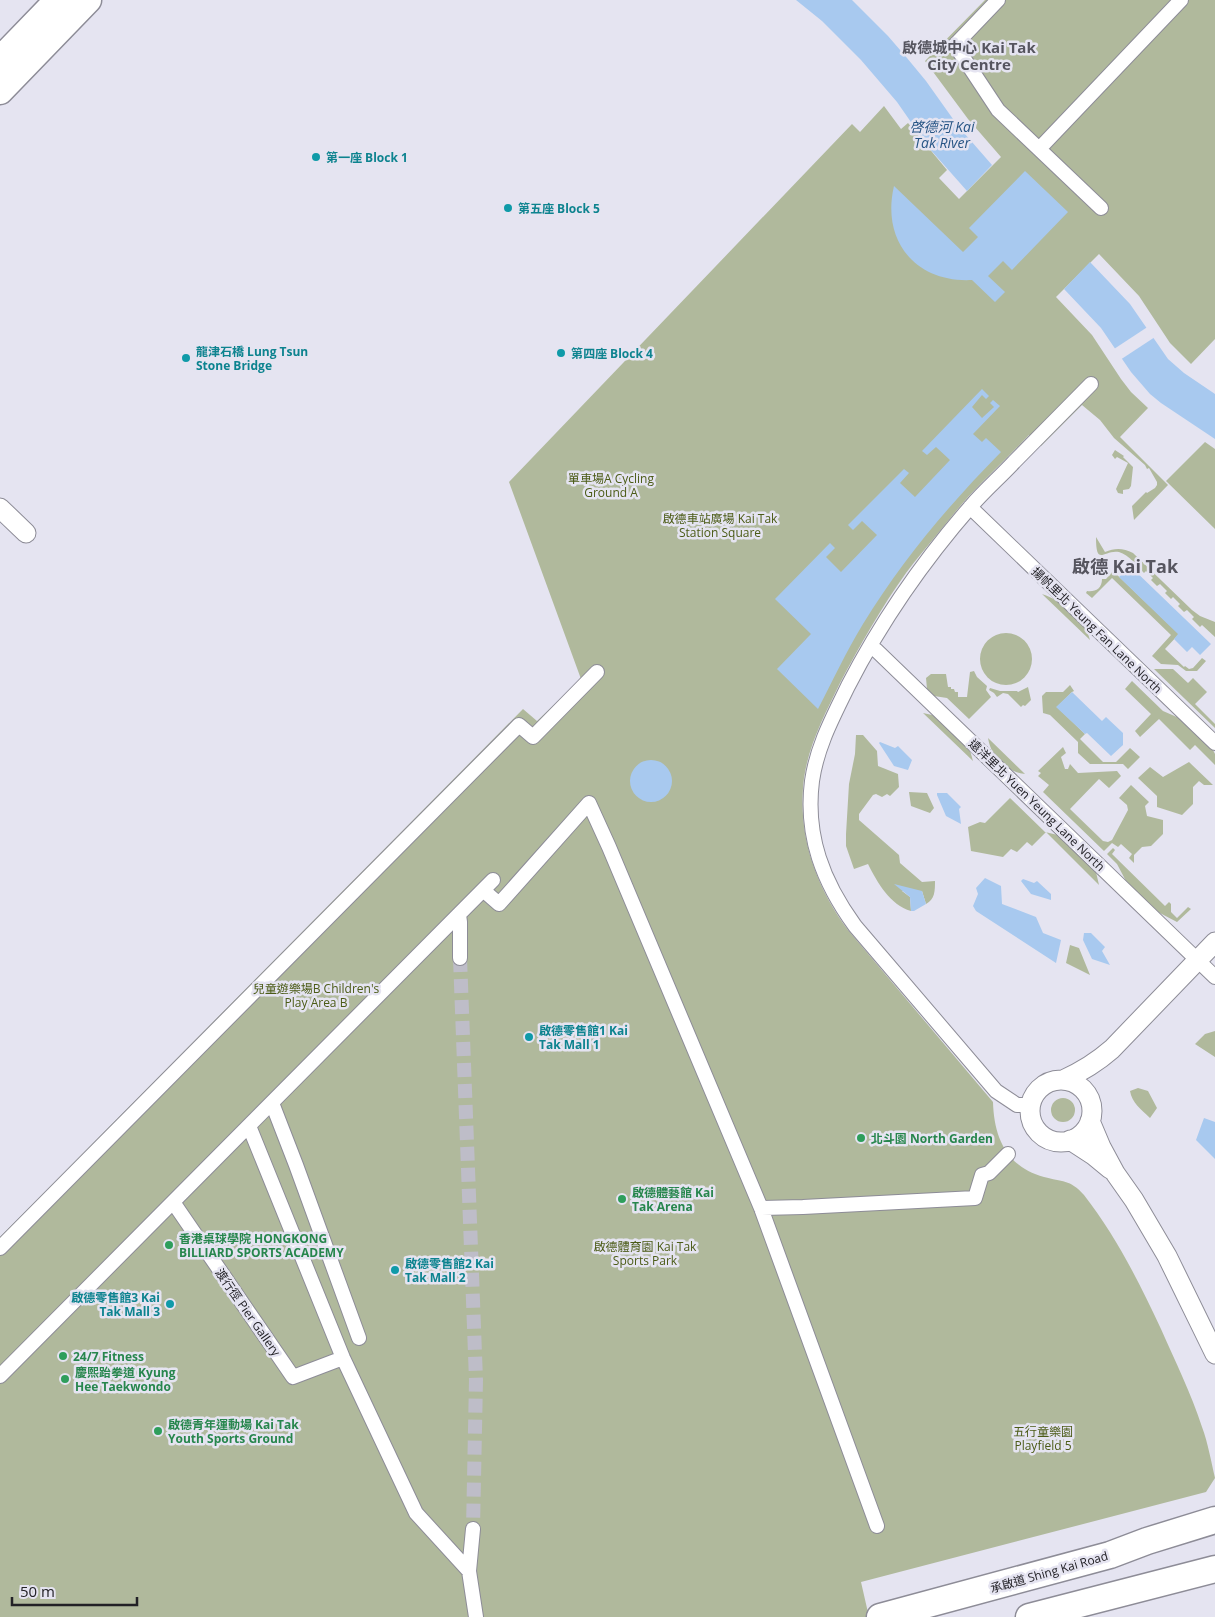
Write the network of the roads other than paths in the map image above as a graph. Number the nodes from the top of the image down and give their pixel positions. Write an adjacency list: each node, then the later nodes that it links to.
1 (58, 0): 5 (main road)
2 (88, 0): 6 (main road)
3 (998, 0): 7 (street)
4 (1181, 0): 7 (street)
5 (0, 60)
6 (0, 91)
7 (1039, 149): 8 (street)
8 (1101, 208)
9 (1091, 384): 11 (street)
10 (0, 508): 12 (street)
11 (975, 512): 15 (street, 揚帆里北 Yeung Fan Lane North); 25 (street)
12 (26, 533)
13 (876, 650): 19 (street, 遠洋里北 Yuen Yeung Lane North)
14 (596, 672): 33 (street)
15 (1215, 744)
16 (459, 915): 18 (street); 24 (street); 32 (street)
17 (1215, 942): 19 (street)
18 (460, 958)
19 (1198, 960): 20 (street, 遠洋里北 Yuen Yeung Lane North); 21 (street)
20 (1215, 977)
21 (1112, 1050): 22 (street); 23 (street)
22 (1063, 1080): 23 (street); 25 (street)
23 (1088, 1096): 26 (street)
24 (272, 1103): 27 (street); 34 (street)
25 (1031, 1106): 28 (street)
26 (1090, 1121): 28 (street); 30 (street)
27 (249, 1126): 31 (street); 36 (street)
28 (1070, 1140): 30 (street)
29 (1008, 1154): 32 (street)
30 (1115, 1173): 35 (street)
31 (173, 1202): 36 (street, 渡行徑 Pier Gallery); 37 (street)
32 (761, 1208): 39 (street)
33 (0, 1248)
34 (359, 1338)
35 (1215, 1354)
36 (343, 1358): 42 (street)
37 (0, 1376)
38 (1215, 1520): 44 (main road, 承啟道 Shing Kai Road)
39 (877, 1526)
40 (473, 1529): 42 (street)
41 (1215, 1569): 45 (main road)
42 (469, 1571): 43 (street)
43 (476, 1616)
44 (880, 1617)
45 (1029, 1617)

